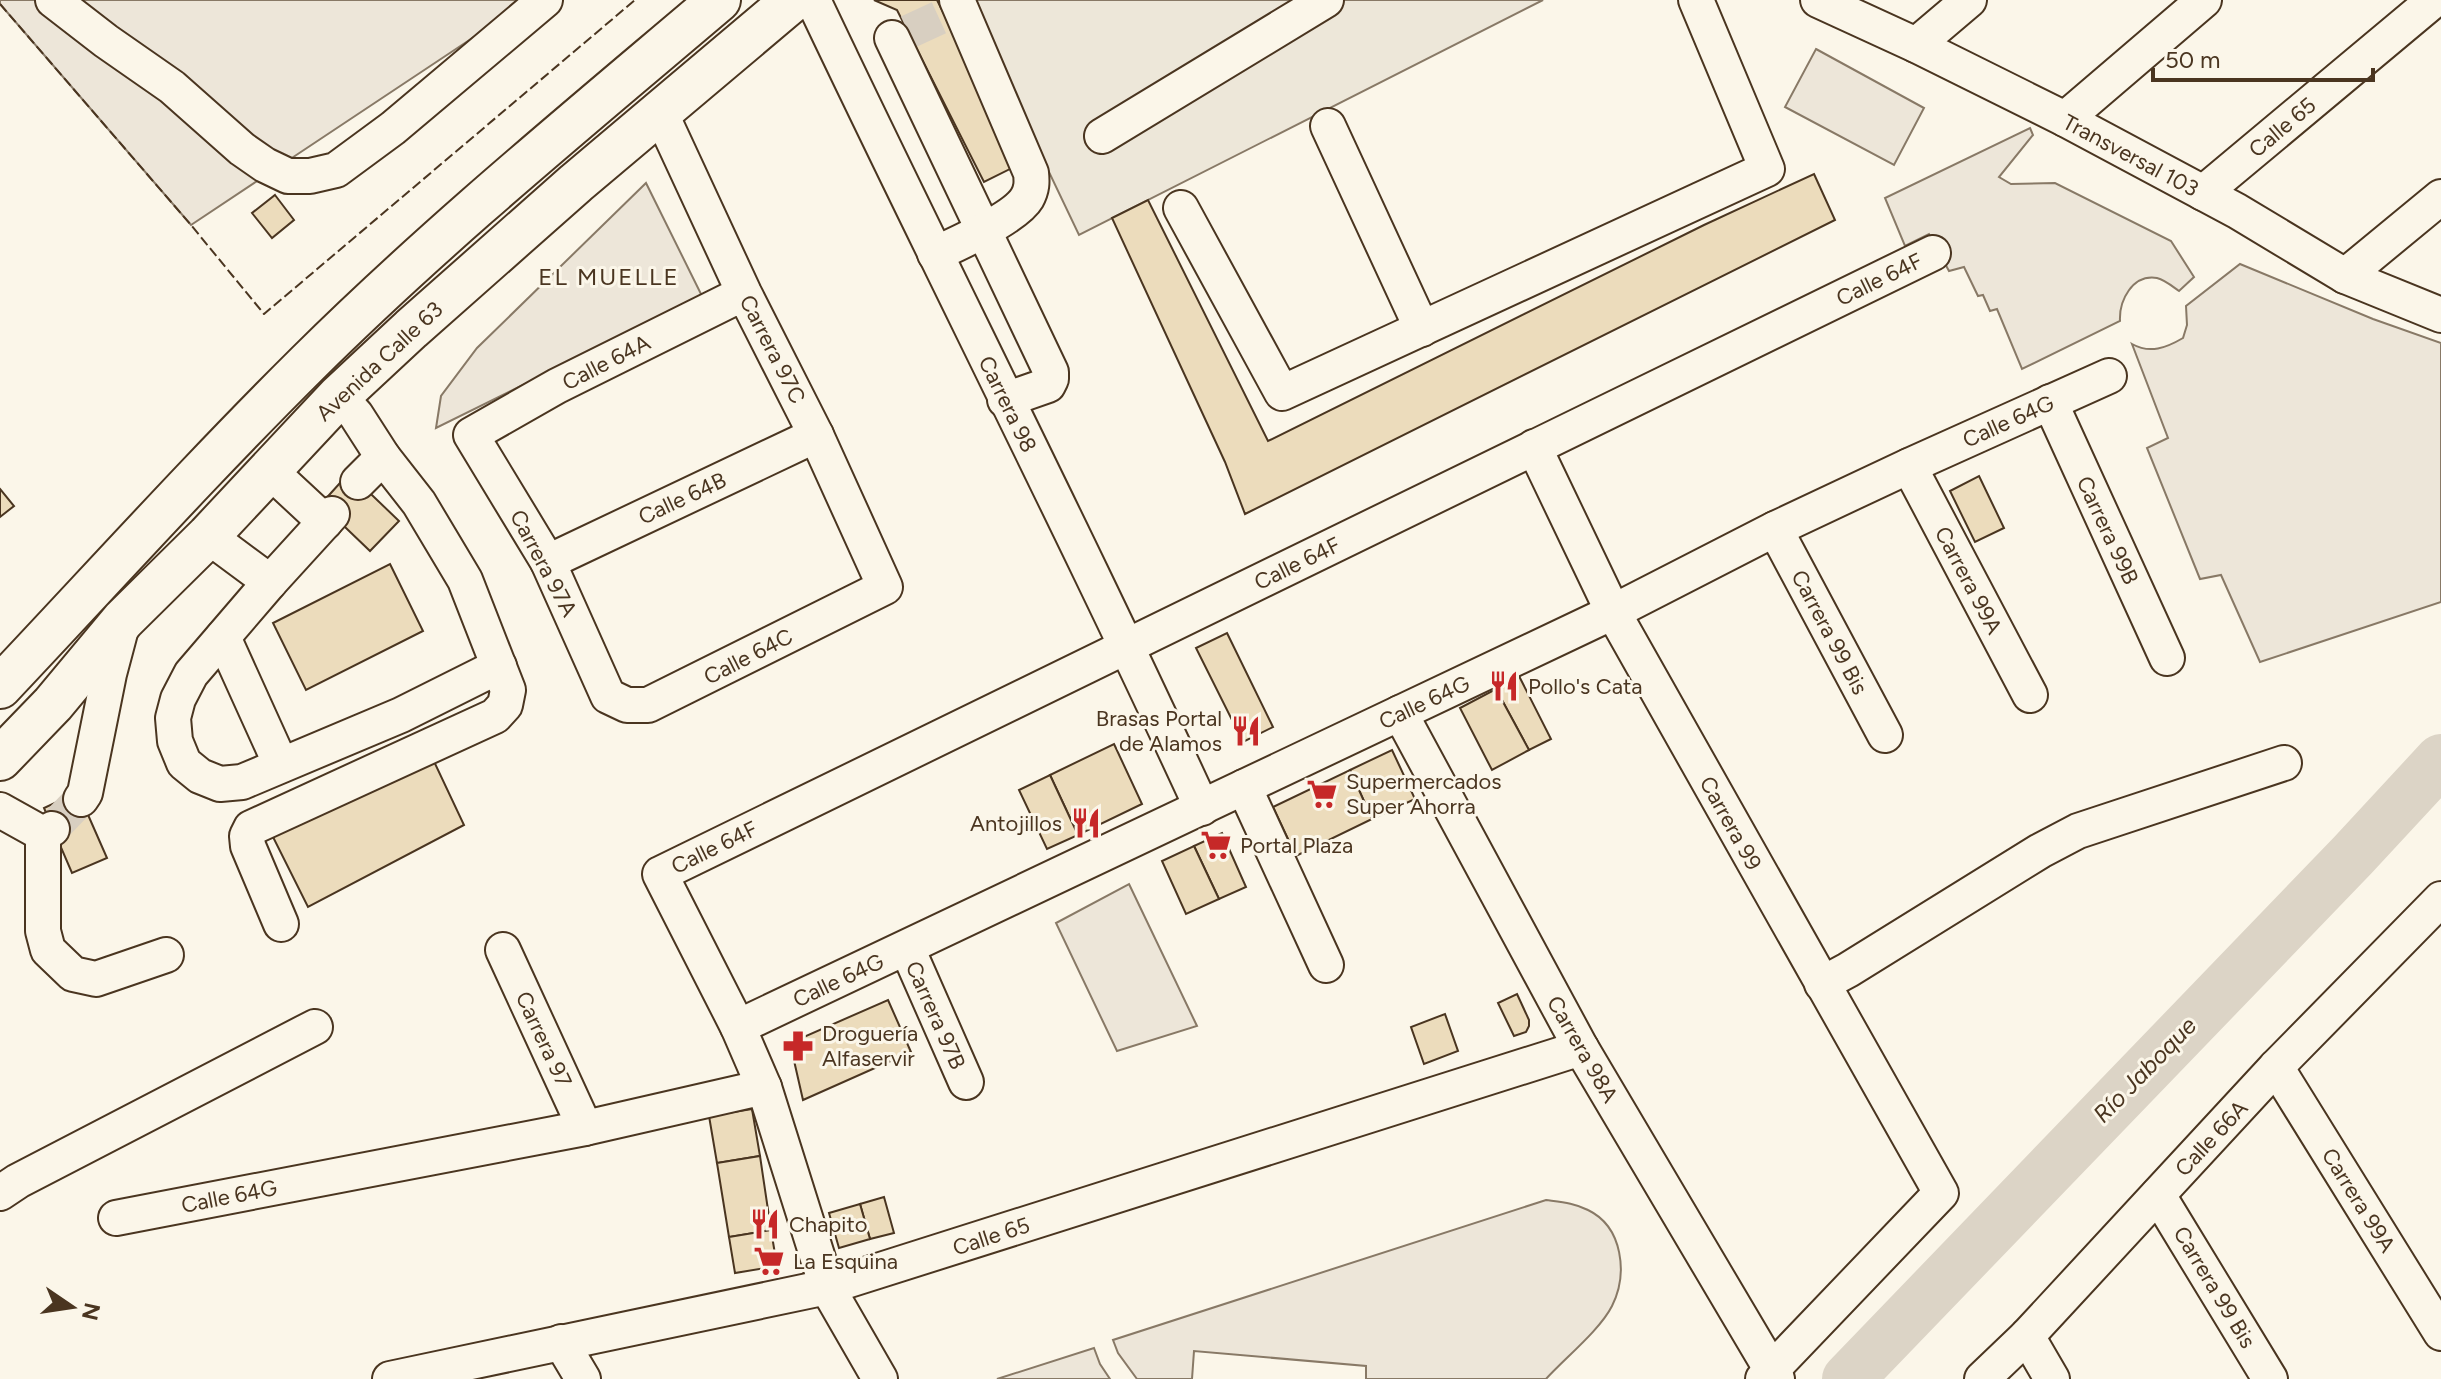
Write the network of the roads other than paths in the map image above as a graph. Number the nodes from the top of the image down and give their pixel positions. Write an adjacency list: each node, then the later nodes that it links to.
1 (53, 0): 2 (street)
2 (545, 0)
3 (719, 0): 53 (main road, Avenida Calle 63)
4 (793, 0): 15 (main road, Avenida Calle 63)
5 (813, 0): 14 (street, Carrera 98)
6 (1326, 0): 19 (street)
7 (1696, 0): 30 (street)
8 (1818, 0): 13 (street, Transversal 103)
9 (1969, 0): 13 (street)
10 (2204, 0): 17 (street)
11 (2434, 0): 21 (street, Calle 65)
12 (954, 8): 24 (street)
13 (1916, 45): 17 (street, Transversal 103)
14 (842, 61): 16 (street); 20 (street, Carrera 98)
15 (660, 112): 28 (street, Carrera 97C); 32 (main road, Avenida Calle 63)
16 (929, 114): 20 (street); 24 (street)
17 (2065, 119): 21 (street, Transversal 103)
18 (1328, 126): 30 (street)
19 (1102, 136)
20 (879, 138): 26 (street, Carrera 98)
21 (2203, 193): 27 (street, Transversal 103)
22 (2441, 197): 27 (street)
23 (1181, 208): 30 (street)
24 (985, 230): 26 (street); 33 (street)
25 (1933, 253): 37 (street, Calle 64F)
26 (935, 254): 33 (street, Carrera 98)
27 (2345, 276): 29 (street, Transversal 103)
28 (744, 293): 35 (street, Calle 64A); 36 (street, Carrera 97C)
29 (2441, 315)
30 (1422, 329)
31 (2109, 376): 34 (street, Calle 64G)
32 (339, 396): 38 (street); 40 (main road, Avenida Calle 63)
33 (1005, 400): 50 (street, Carrera 98)
34 (2050, 402): 39 (street, Calle 64G); 51 (street, Carrera 99B)
35 (471, 435): 44 (street, Carrera 97A)
36 (816, 435): 44 (street, Calle 64B); 46 (street, Carrera 97C)
37 (1534, 447): 47 (street, Carrera 99); 50 (street, Calle 64F)
38 (383, 457): 41 (street); 52 (street)
39 (1909, 466): 42 (street, Calle 64G); 54 (street, Carrera 99A)
40 (269, 470): 43 (main road, Avenida Calle 63); 45 (street)
41 (358, 482)
42 (1775, 529): 47 (street, Calle 64G); 57 (street, Carrera 99 Bis)
43 (208, 536): 45 (street); 48 (main road, Avenida Calle 63)
44 (548, 562): 55 (street, Carrera 97A)
45 (270, 582): 49 (street)
46 (885, 587): 55 (street, Calle 64C)
47 (1613, 612): 56 (street, Calle 64G); 71 (street, Carrera 99)
48 (123, 620): 58 (main road, Avenida Calle 63); 62 (street)
49 (223, 637): 60 (street); 60 (street)
50 (1128, 646): 63 (street, Carrera 98); 73 (street, Calle 64F)
51 (2167, 658)
52 (499, 666): 60 (street); 66 (street)
53 (0, 687)
54 (2030, 695)
55 (608, 696)
56 (1400, 713): 61 (street, Calle 64G); 74 (street, Carrera 98A)
57 (1885, 735)
58 (0, 759)
59 (2284, 763): 71 (street)
60 (281, 765)
61 (1244, 787): 63 (street, Calle 64G); 70 (street)
62 (81, 799)
63 (1202, 808): 67 (street, Calle 64G)
64 (0, 810): 69 (street)
65 (2441, 899): 75 (street, Calle 66A)
66 (281, 924)
67 (907, 948): 73 (street, Calle 64G); 76 (street, Carrera 97B)
68 (503, 950): 78 (street, Carrera 97)
69 (166, 955)
70 (1326, 965)
71 (1822, 984): 86 (street, Carrera 99)
72 (315, 1027): 79 (street)
73 (738, 1027): 77 (street)
74 (1581, 1048): 82 (street, Calle 65); 86 (street, Carrera 98A)
75 (2276, 1067): 80 (street, Calle 66A); 83 (street, Carrera 99A)
76 (966, 1082)
77 (764, 1087): 78 (street, Calle 64G); 82 (street)
78 (585, 1128): 81 (street, Calle 64G)
79 (0, 1193)
80 (2158, 1195): 84 (street, Calle 66A); 92 (street, Carrera 99 Bis)
81 (116, 1218)
82 (827, 1287): 85 (street, Calle 65); 89 (street)
83 (2441, 1333)
84 (2027, 1336): 90 (street, Calle 66A); 91 (street)
85 (561, 1342): 87 (street, Calle 65); 88 (street)
86 (1770, 1376)
87 (390, 1379)
88 (583, 1379)
89 (880, 1379)
90 (1982, 1379)
91 (2052, 1379)
92 (2270, 1379)

